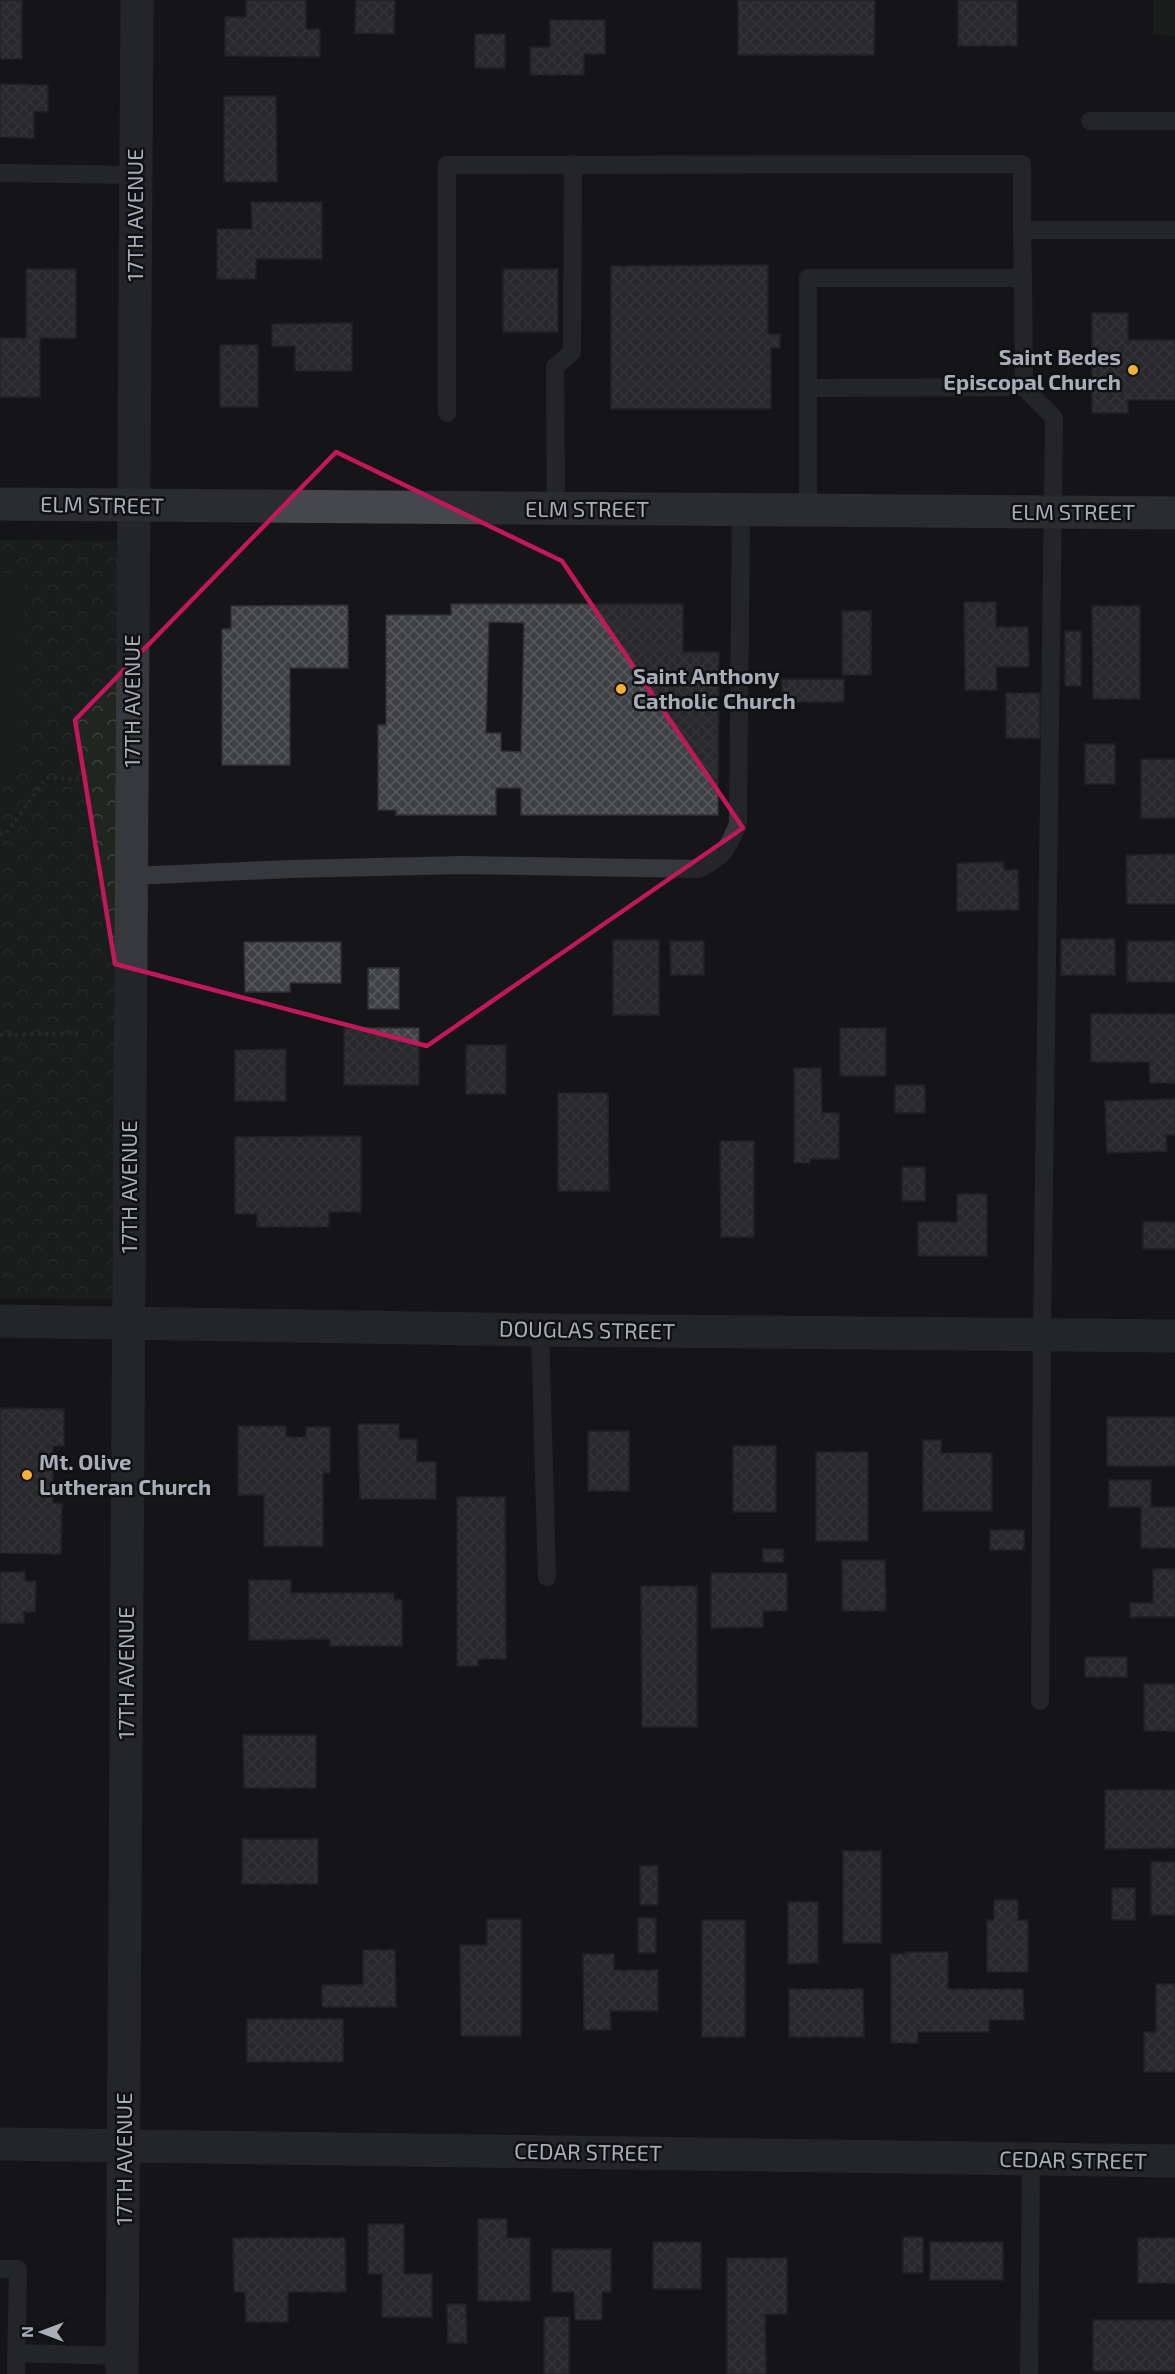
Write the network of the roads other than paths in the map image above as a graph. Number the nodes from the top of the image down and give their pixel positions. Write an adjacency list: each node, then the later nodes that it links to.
1 (137, 0): 6 (street, 17TH AVENUE)
2 (1090, 121): 3 (lane)
3 (1175, 121)
4 (573, 164): 7 (lane); 12 (lane); 15 (lane)
5 (0, 173): 6 (lane)
6 (136, 175): 14 (street, 17TH AVENUE)
7 (1022, 230): 8 (lane); 9 (lane)
8 (1175, 230)
9 (1023, 278): 10 (lane); 11 (lane)
10 (1024, 387): 11 (lane); 18 (lane)
11 (808, 388): 17 (lane)
12 (447, 413)
13 (0, 504): 14 (street, ELM STREET)
14 (133, 506): 15 (street, ELM STREET); 20 (street, 17TH AVENUE)
15 (556, 509): 16 (street, ELM STREET)
16 (741, 510): 17 (street, ELM STREET); 20 (lane)
17 (808, 510): 18 (street, ELM STREET)
18 (1051, 512): 19 (street, ELM STREET); 24 (lane)
19 (1175, 513)
20 (131, 876): 22 (street, 17TH AVENUE)
21 (0, 1321): 22 (street, DOUGLAS STREET)
22 (128, 1322): 23 (street, DOUGLAS STREET); 29 (street, 17TH AVENUE)
23 (540, 1330): 24 (street, DOUGLAS STREET); 26 (lane)
24 (1042, 1334): 25 (street, DOUGLAS STREET); 27 (lane)
25 (1175, 1336)
26 (548, 1577)
27 (1040, 1701)
28 (0, 2144): 29 (street, CEDAR STREET)
29 (124, 2145): 30 (street, CEDAR STREET); 34 (street, 17TH AVENUE)
30 (1031, 2160): 31 (street, CEDAR STREET); 36 (lane)
31 (1175, 2161)
32 (0, 2269): 33 (lane)
33 (16, 2353): 34 (lane); 35 (lane)
34 (122, 2365)
35 (16, 2374)
36 (1029, 2374)

